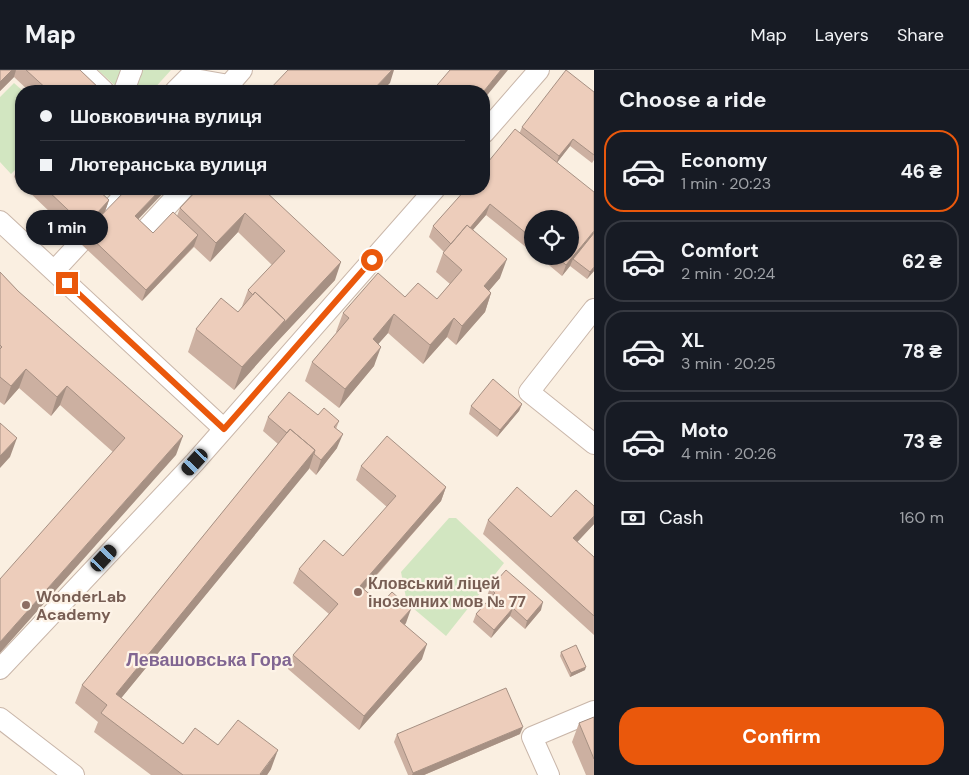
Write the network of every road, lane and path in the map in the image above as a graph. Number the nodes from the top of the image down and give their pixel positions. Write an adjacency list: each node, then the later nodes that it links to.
1 (82, 70): 6 (street)
2 (132, 70): 7 (street)
3 (208, 70): 9 (street)
4 (242, 70): 9 (street)
5 (539, 70): 10 (street)
6 (98, 85)
7 (126, 85)
8 (181, 85): 9 (street)
9 (229, 85)
10 (490, 126)
11 (124, 195): 16 (street)
12 (177, 195): 15 (street)
13 (430, 195): 18 (street)
14 (0, 221): 16 (street)
15 (147, 228)
16 (54, 271): 18 (street)
17 (594, 309): 19 (street)
18 (224, 429): 20 (street)
19 (594, 444)
20 (0, 669)
21 (594, 711): 24 (street)
22 (0, 718): 23 (street)
23 (74, 775)
24 (548, 775)

